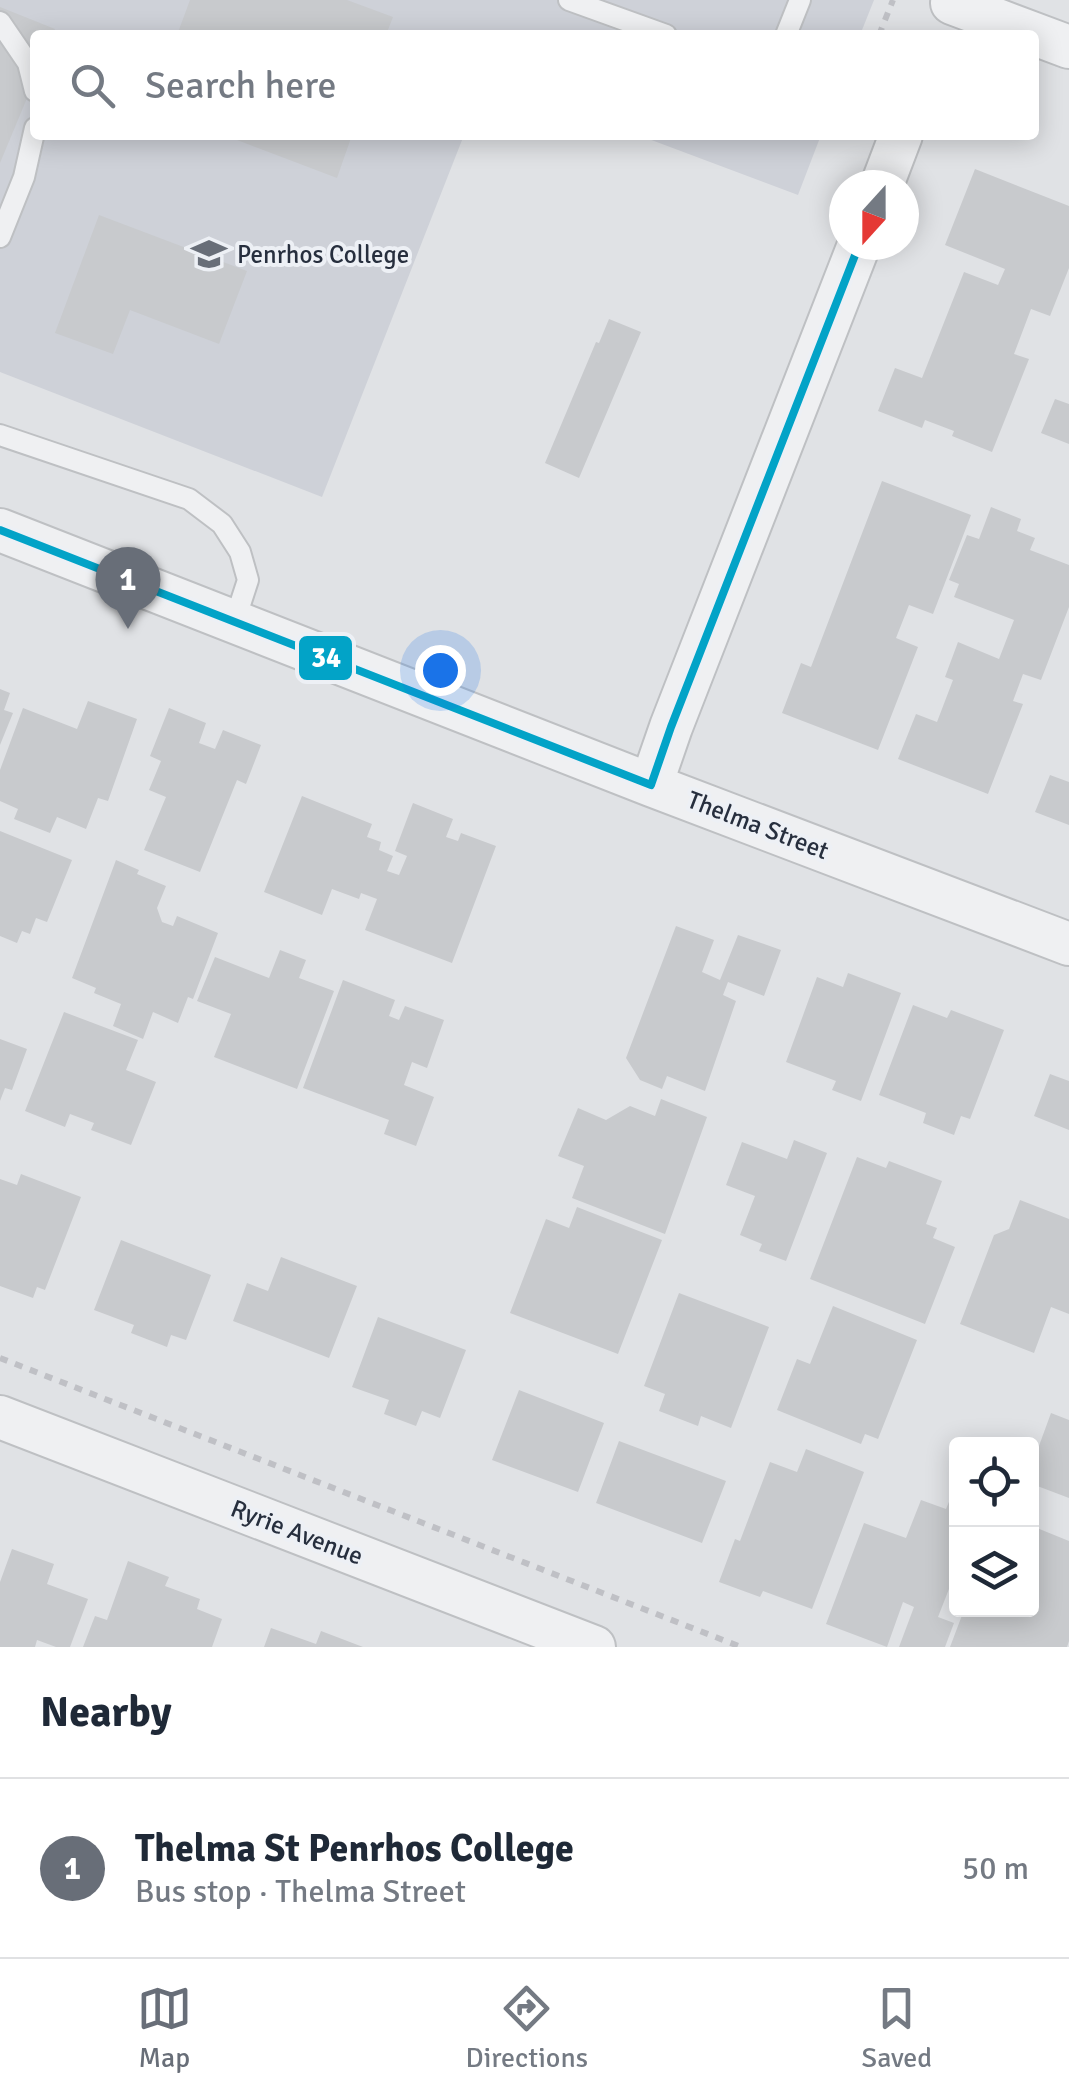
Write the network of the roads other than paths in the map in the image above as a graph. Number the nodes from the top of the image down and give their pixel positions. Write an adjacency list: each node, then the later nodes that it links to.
1 (569, 0): 5 (lane)
2 (800, 0): 6 (lane)
3 (949, 13): 7 (street)
4 (0, 22): 10 (lane)
5 (652, 30)
6 (788, 30)
7 (1007, 30)
8 (1039, 39): 9 (street)
9 (1069, 48)
10 (30, 71)
11 (32, 140): 14 (lane)
12 (899, 140): 13 (street)
13 (888, 170)
14 (0, 237)
15 (852, 260): 19 (street)
16 (0, 434): 18 (lane)
17 (0, 530): 18 (street, Thelma Street)
18 (234, 623): 19 (street, Thelma Street)
19 (651, 784): 20 (street, Thelma Street)
20 (1069, 944)
21 (0, 1416): 22 (street, Ryrie Avenue)
22 (594, 1647)

